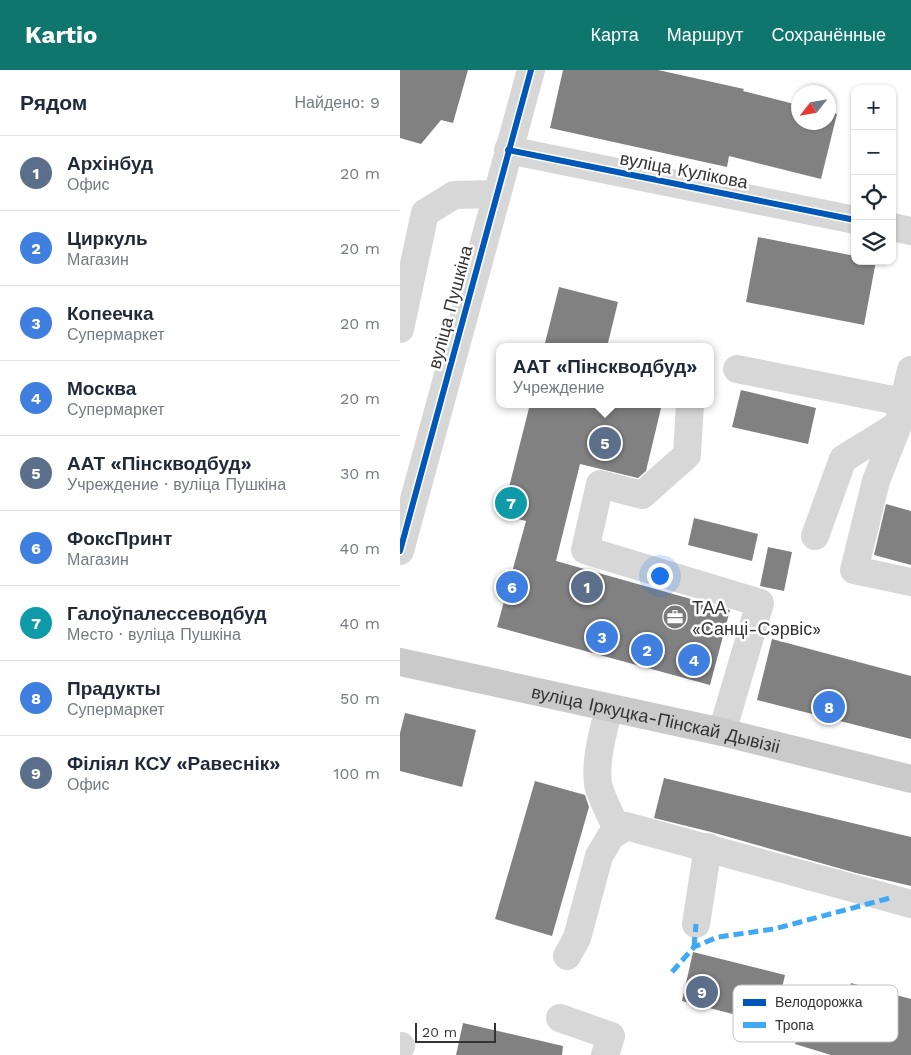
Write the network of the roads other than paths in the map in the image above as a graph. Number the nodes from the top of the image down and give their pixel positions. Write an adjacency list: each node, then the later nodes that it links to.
1 (530, 70): 2 (street, вуліца Пушкіна)
2 (508, 150): 3 (street, вуліца Пушкіна); 4 (street, вуліца Кулікова)
3 (496, 194): 7 (street); 13 (street, вуліца Пушкіна)
4 (851, 219)
5 (896, 228): 6 (street)
6 (911, 231)
7 (400, 329)
8 (736, 369): 11 (street)
9 (911, 370): 11 (street)
10 (690, 408): 17 (street)
11 (901, 414): 12 (street); 14 (street)
12 (815, 536)
13 (400, 551)
14 (911, 582)
15 (400, 662): 16 (main road, вуліца Іркуцка-Пінскай Дывізіі)
16 (609, 708): 17 (main road, вуліца Іркуцка-Пінскай Дывізіі); 19 (street)
17 (722, 732): 18 (main road, вуліца Іркуцка-Пінскай Дывізіі)
18 (911, 779)
19 (618, 831): 20 (street); 23 (street)
20 (708, 847): 21 (street); 22 (street)
21 (911, 904)
22 (696, 924)
23 (567, 956)
24 (560, 1018): 25 (street)
25 (605, 1055)

